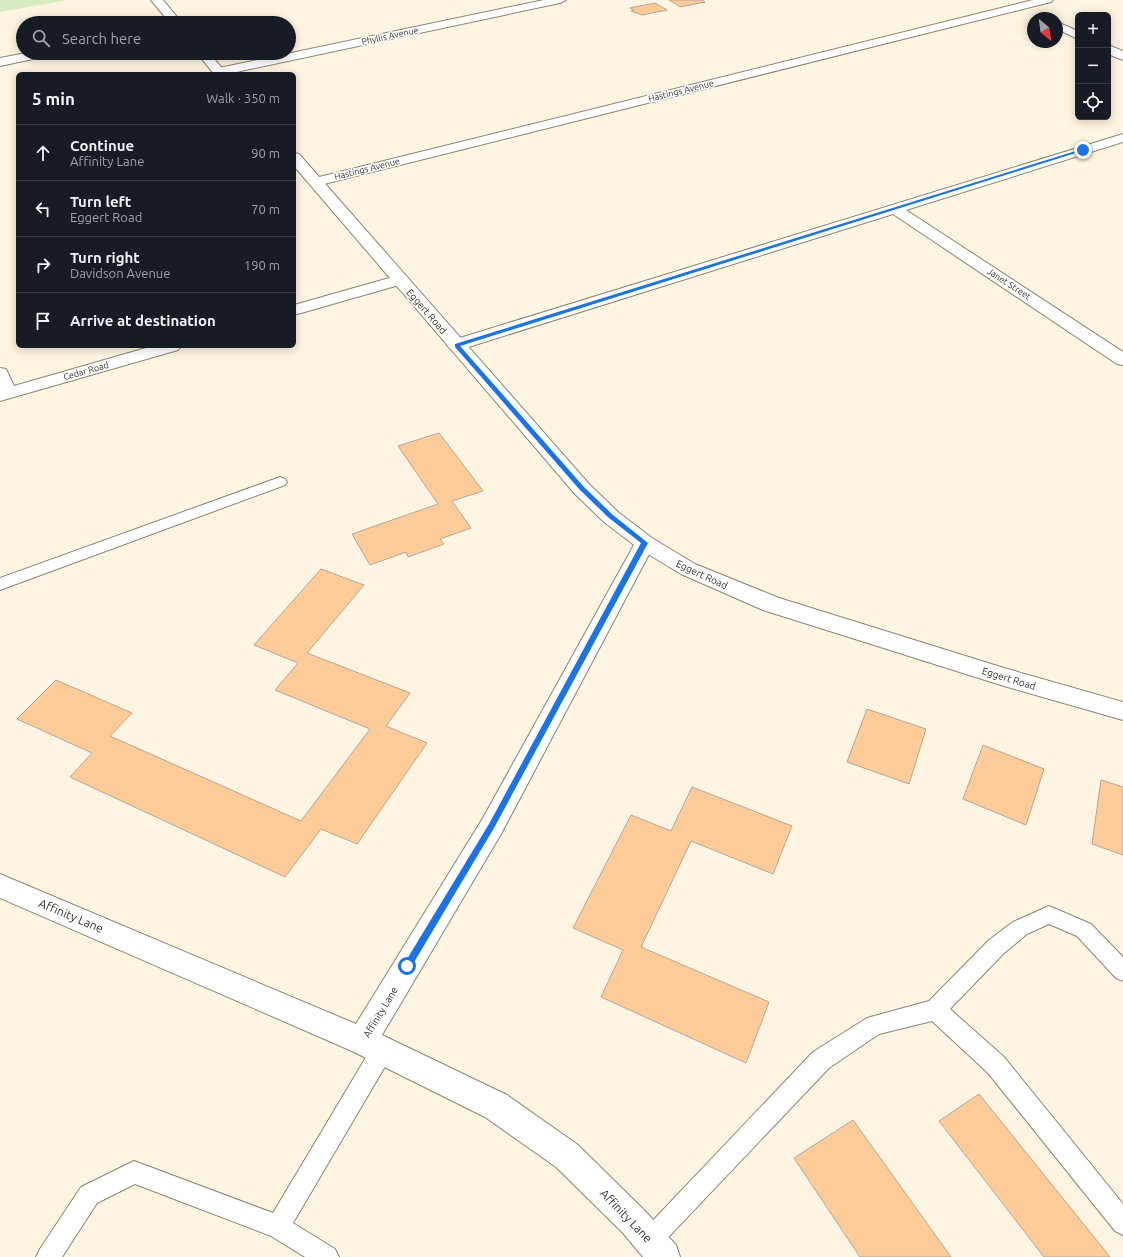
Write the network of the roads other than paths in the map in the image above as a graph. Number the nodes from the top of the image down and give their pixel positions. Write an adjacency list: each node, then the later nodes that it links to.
1 (157, 0): 7 (street)
2 (560, 0): 12 (street, Phyllis Avenue)
3 (1002, 0): 5 (street)
4 (1047, 0): 5 (street, Hastings Avenue)
5 (1018, 7): 6 (street); 21 (street, Hastings Avenue)
6 (1029, 12)
7 (170, 16)
8 (1063, 28): 9 (street)
9 (1075, 34)
10 (1111, 50): 11 (street)
11 (1123, 56)
12 (296, 57)
13 (16, 59): 16 (street)
14 (209, 60): 17 (street)
15 (281, 60): 18 (street, Phyllis Avenue)
16 (0, 62)
17 (219, 72)
18 (225, 72)
19 (1123, 138): 22 (street)
20 (296, 160): 21 (street, Eggert Road)
21 (316, 182): 23 (street, Eggert Road)
22 (895, 209): 25 (street); 27 (street, Janet Street)
23 (400, 280): 24 (street); 25 (street, Eggert Road)
24 (296, 309)
25 (456, 346): 31 (street, Eggert Road)
26 (165, 348): 29 (street, Cedar Road)
27 (1123, 360)
28 (0, 373): 29 (street)
29 (4, 395)
30 (280, 482): 32 (lane)
31 (645, 543): 33 (street, Eggert Road); 37 (street, Affinity Lane)
32 (0, 584)
33 (1123, 712)
34 (0, 886): 37 (street, Affinity Lane)
35 (1123, 971): 36 (lane)
36 (935, 1010): 38 (lane); 40 (lane)
37 (372, 1046): 39 (lane); 40 (street, Affinity Lane)
38 (1123, 1223)
39 (278, 1227): 41 (lane); 42 (lane)
40 (657, 1249)
41 (48, 1257)
42 (326, 1257)

